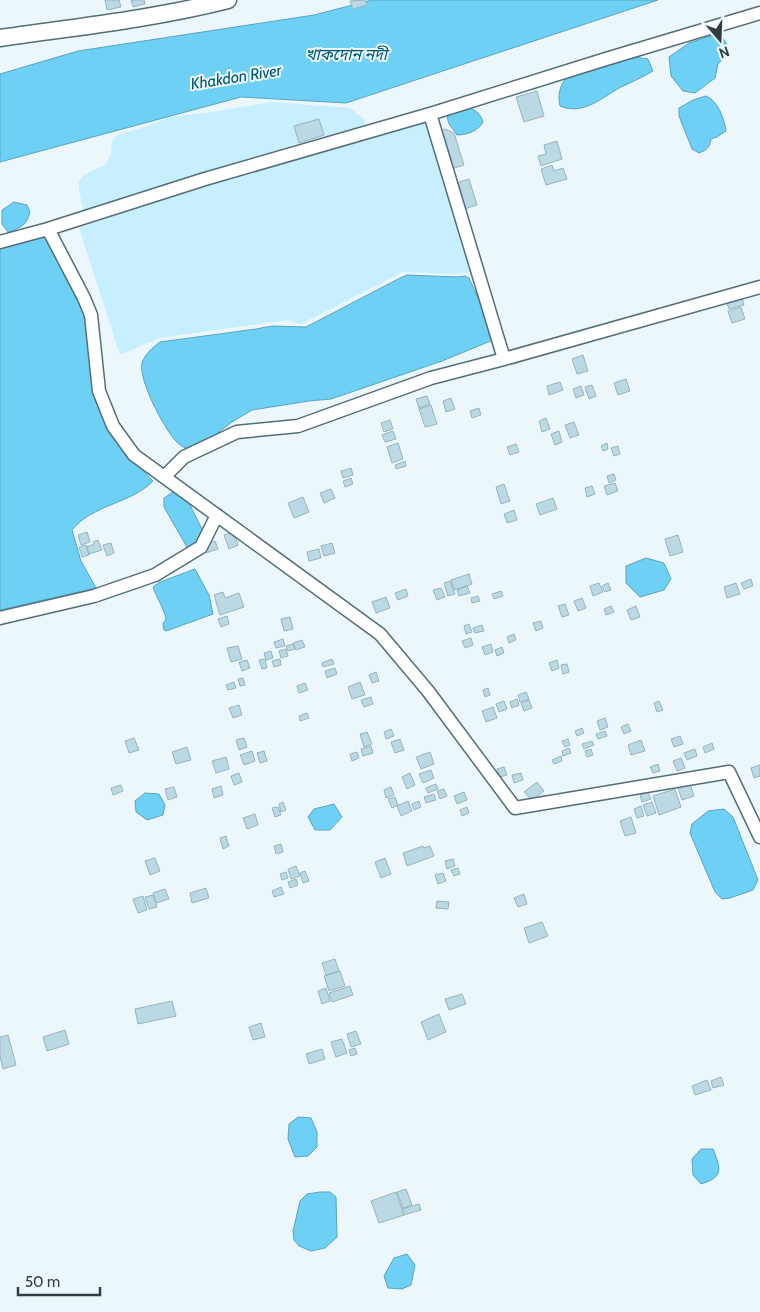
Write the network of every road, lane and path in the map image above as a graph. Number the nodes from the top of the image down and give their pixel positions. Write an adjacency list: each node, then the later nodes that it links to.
1 (228, 0): 3 (street)
2 (760, 13): 4 (street)
3 (0, 38)
4 (430, 114): 5 (street); 8 (street)
5 (48, 229): 6 (street); 9 (street)
6 (0, 242)
7 (760, 287): 8 (street)
8 (504, 359): 9 (street)
9 (164, 477): 10 (street)
10 (217, 515): 11 (street); 12 (street)
11 (0, 618)
12 (760, 837)

